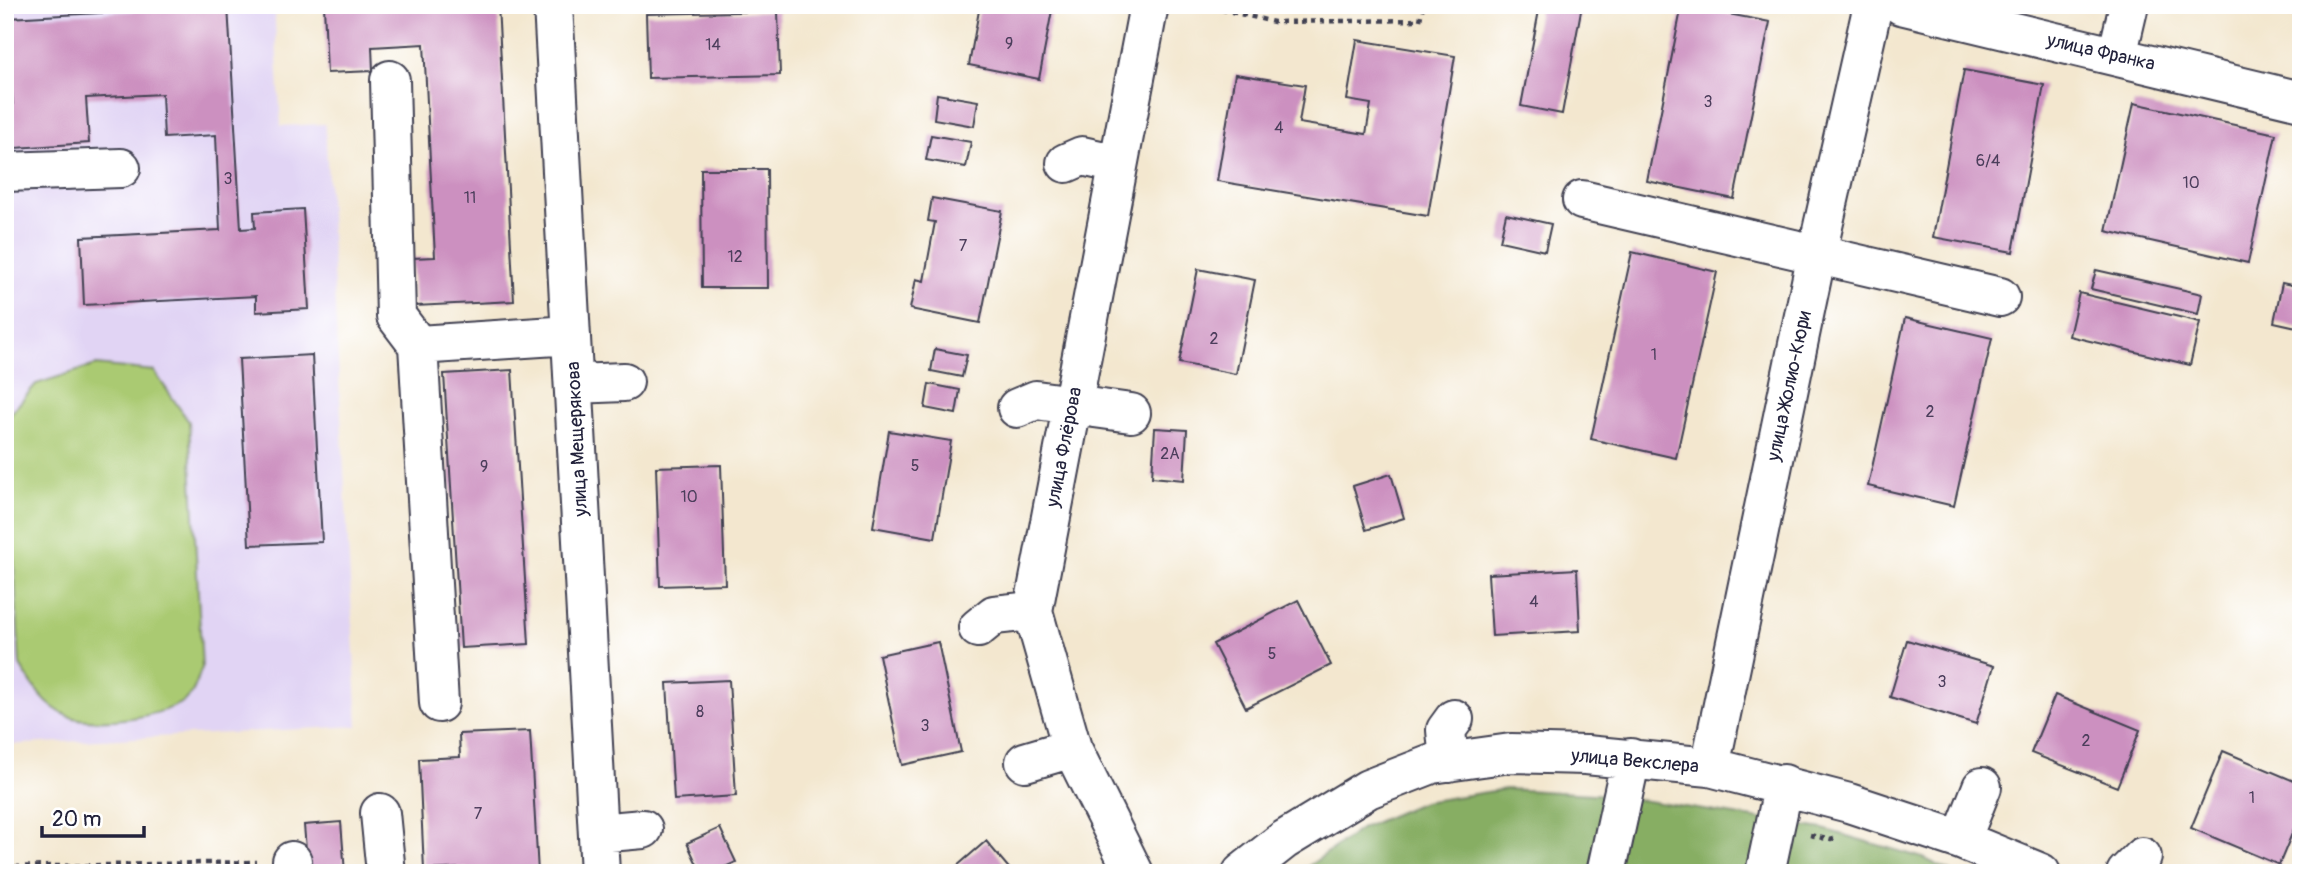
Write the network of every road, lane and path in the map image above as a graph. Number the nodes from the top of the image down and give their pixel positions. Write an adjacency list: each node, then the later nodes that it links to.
1 (553, 5): 16 (street, улица Мещерякова)
2 (1149, 5): 20 (street, улица Флёрова)
3 (1202, 5): 4 (path)
4 (1423, 5)
5 (1873, 5): 14 (street, улица Жолио-Кюри)
6 (1900, 5): 8 (street, улица Франка)
7 (2129, 5): 8 (street)
8 (2117, 56): 10 (street, улица Франка)
9 (390, 80): 17 (street)
10 (2297, 100)
11 (121, 168): 12 (street)
12 (5, 172)
13 (1582, 200): 14 (street)
14 (1817, 253): 15 (street); 28 (street, улица Жолио-Кюри)
15 (2000, 297)
16 (571, 335): 17 (street); 19 (street, улица Мещерякова)
17 (418, 345): 24 (street)
18 (624, 382): 19 (street)
19 (574, 384): 33 (street, улица Мещерякова)
20 (1037, 398): 21 (street); 22 (street, улица Флёрова)
21 (1131, 413)
22 (1033, 611): 23 (street); 25 (street, улица Флёрова)
23 (984, 614)
24 (439, 703)
25 (1072, 748): 27 (street); 39 (street, улица Флёрова)
26 (1631, 758): 28 (street, улица Векслера); 40 (street, улица Векслера); 41 (street)
27 (1025, 762)
28 (1710, 767): 29 (street, улица Векслера)
29 (1784, 785): 34 (street, улица Векслера); 42 (street)
30 (1982, 787): 34 (street)
31 (380, 813): 37 (street)
32 (643, 829): 33 (street)
33 (598, 833): 38 (street, улица Мещерякова)
34 (1961, 840): 43 (street, улица Векслера)
35 (5, 867): 36 (path)
36 (292, 867)
37 (386, 873)
38 (600, 873)
39 (1134, 873)
40 (1242, 873)
41 (1606, 873)
42 (1765, 873)
43 (2040, 873)

